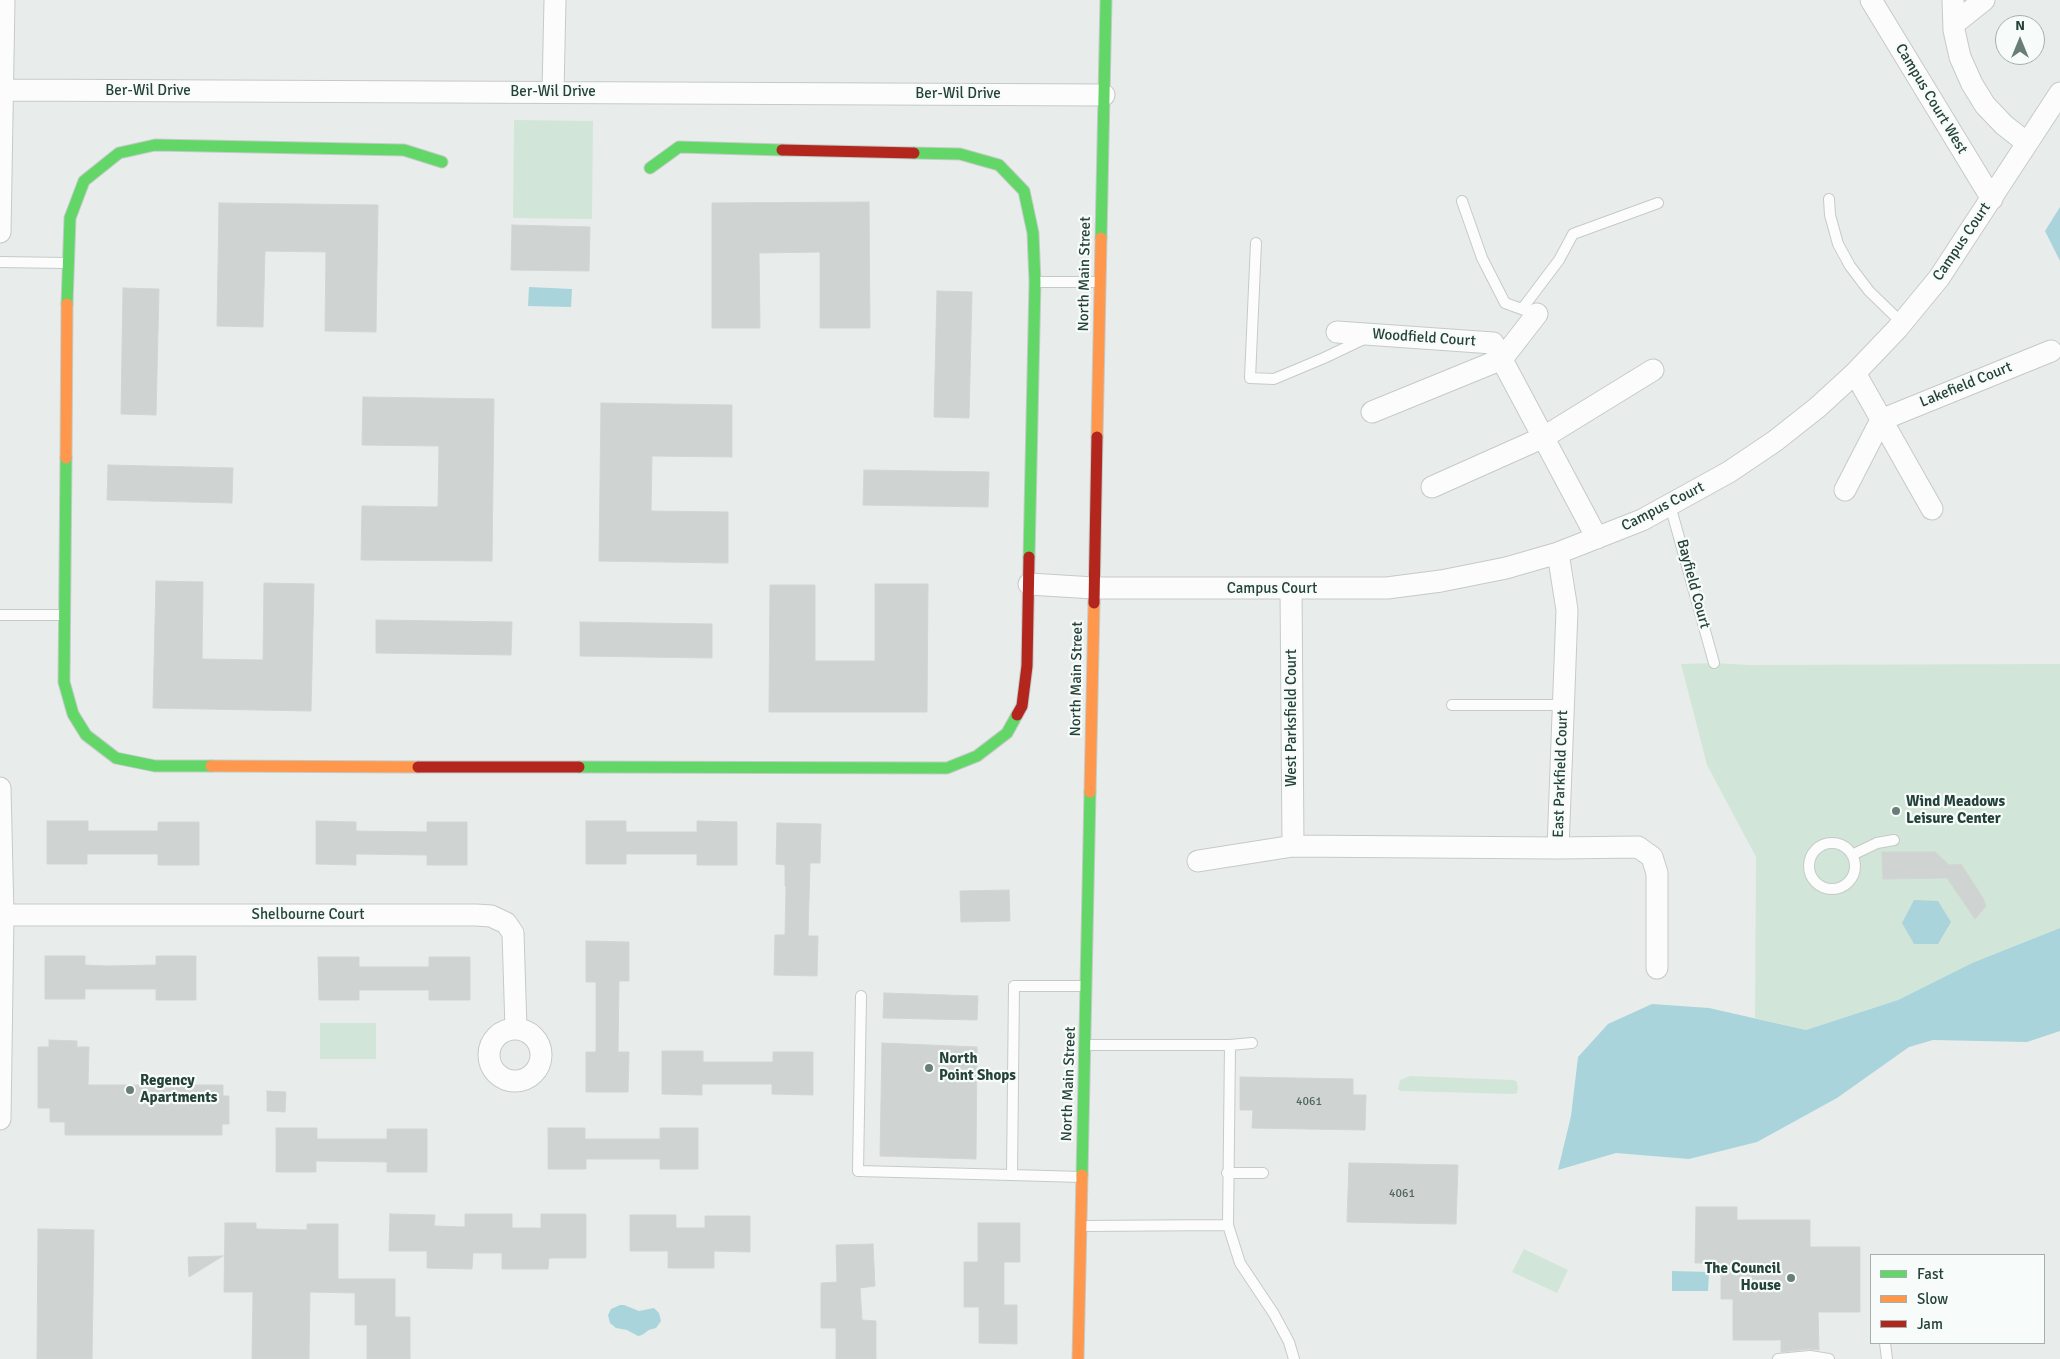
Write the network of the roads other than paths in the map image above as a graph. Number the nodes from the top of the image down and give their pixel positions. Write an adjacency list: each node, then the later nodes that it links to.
1 (4, 0): 8 (street)
2 (555, 0): 9 (street)
3 (1106, 0): 11 (street, North Main Street)
4 (1870, 0): 15 (street, Campus Court West)
5 (1953, 0): 7 (street)
6 (1984, 0): 7 (street)
7 (1954, 24): 12 (street)
8 (3, 90): 9 (street, Ber-Wil Drive); 19 (street)
9 (553, 92): 11 (street, Ber-Wil Drive)
10 (2060, 93): 12 (street, Campus Court)
11 (1104, 95): 24 (street, North Main Street)
12 (2027, 143): 15 (street, Campus Court)
13 (442, 162): 22 (street)
14 (650, 168): 23 (street)
15 (1992, 198): 26 (street, Campus Court)
16 (1829, 199): 26 (lane)
17 (1462, 201): 25 (lane)
18 (1658, 203): 25 (lane)
19 (0, 232)
20 (1256, 243): 28 (lane)
21 (0, 262): 22 (lane)
22 (67, 263): 46 (street)
23 (1035, 282): 24 (lane); 42 (street)
24 (1100, 282): 43 (street, North Main Street)
25 (1530, 312): 30 (street, Woodfield Court)
26 (1902, 322): 32 (street, Campus Court)
27 (1337, 332): 28 (street, Woodfield Court)
28 (1374, 334): 30 (street, Woodfield Court)
29 (2051, 351): 34 (street, Lakefield Court)
30 (1502, 359): 33 (street, Woodfield Court); 35 (street, Woodfield Court)
31 (1653, 370): 35 (street)
32 (1855, 374): 34 (street); 38 (street, Campus Court)
33 (1372, 412)
34 (1881, 420): 37 (street); 39 (street)
35 (1544, 437): 36 (street); 40 (street, Woodfield Court)
36 (1432, 487)
37 (1845, 490)
38 (1670, 505): 40 (street, Campus Court); 47 (lane, Bayfield Court)
39 (1932, 509)
40 (1597, 538): 41 (street, Campus Court)
41 (1558, 553): 44 (street, Campus Court); 49 (street, East Parkfield Court)
42 (1029, 584): 43 (street, Campus Court); 46 (street)
43 (1094, 588): 44 (street, Campus Court); 59 (street, North Main Street)
44 (1291, 589): 52 (street, West Parksfield Court)
45 (0, 615): 46 (lane)
46 (64, 615)
47 (1714, 663)
48 (1452, 704): 49 (lane)
49 (1563, 704): 53 (street, East Parkfield Court)
50 (0, 788): 56 (street)
51 (1894, 840): 54 (lane)
52 (1293, 846): 53 (street); 55 (street)
53 (1558, 848): 58 (street, East Parkfield Court)
54 (1852, 855): 54 (lane)
55 (1198, 861)
56 (2, 915): 57 (street); 61 (street, Shelbourne Court)
57 (1, 954): 65 (street)
58 (1657, 968)
59 (1086, 986): 63 (street, North Main Street); 68 (lane)
60 (861, 996): 68 (lane)
61 (516, 1029)
62 (1252, 1043): 64 (lane)
63 (1085, 1045): 64 (lane); 69 (street, North Main Street)
64 (1230, 1045): 66 (lane)
65 (0, 1118)
66 (1228, 1173): 67 (lane); 70 (lane)
67 (1263, 1173)
68 (1012, 1175): 69 (lane)
69 (1081, 1177): 71 (street, North Main Street)
70 (1228, 1225): 71 (lane); 74 (lane)
71 (1081, 1226): 73 (street, North Main Street)
72 (1885, 1344): 77 (lane)
73 (1078, 1359)
74 (1294, 1359)
75 (1778, 1359): 76 (lane)
76 (1829, 1359)
77 (1887, 1359)

